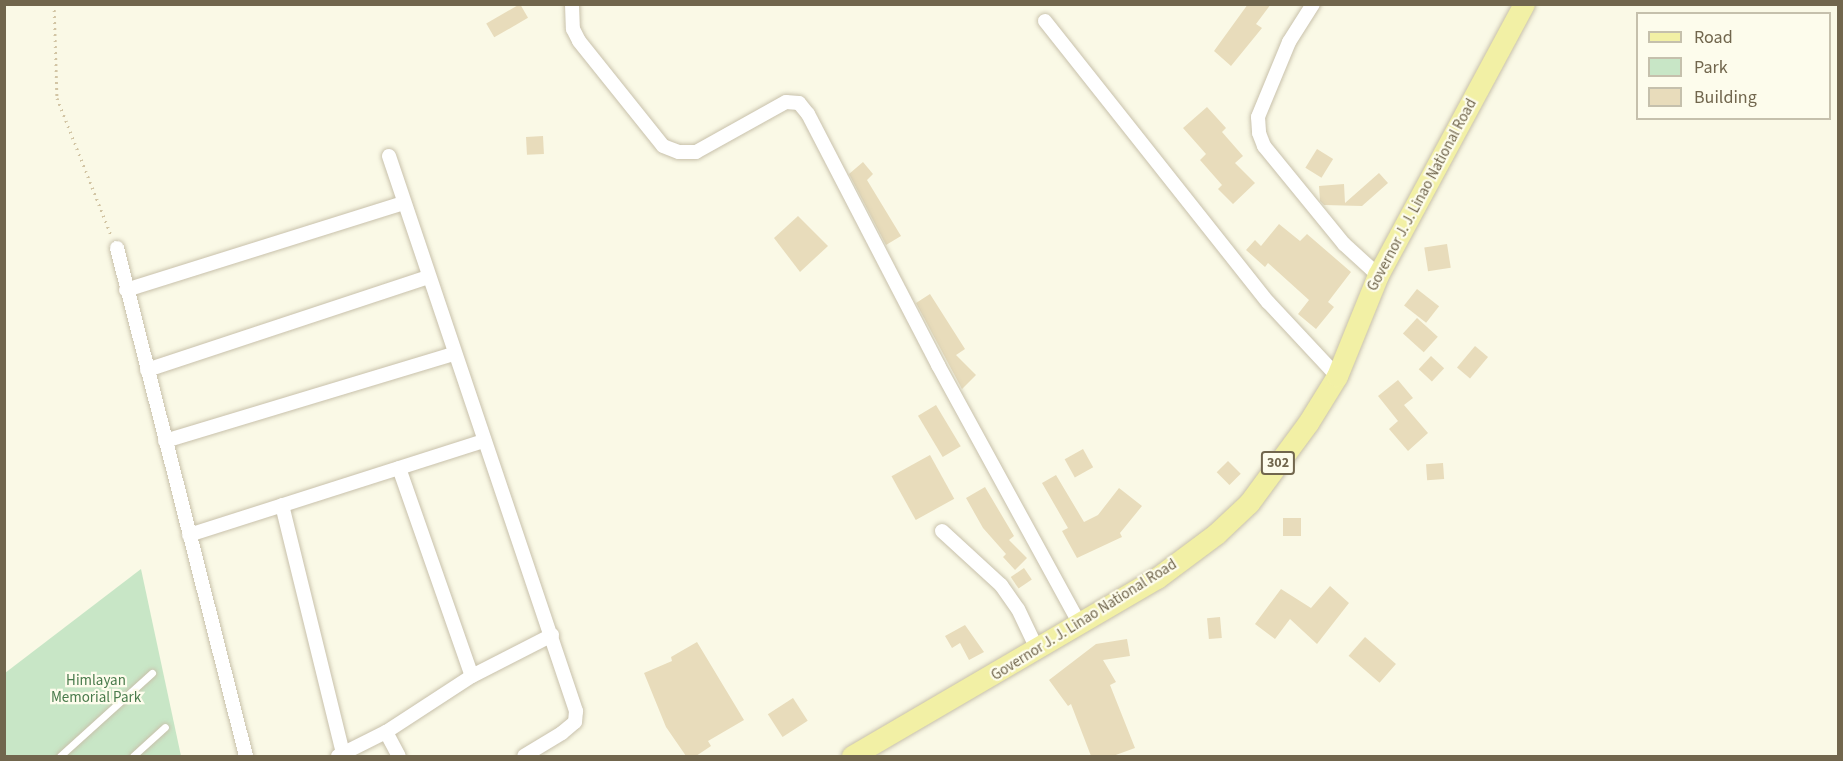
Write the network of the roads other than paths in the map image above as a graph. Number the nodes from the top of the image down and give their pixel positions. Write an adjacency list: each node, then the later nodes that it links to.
1 (572, 4): 20 (street)
2 (1313, 4): 8 (street)
3 (1524, 4): 8 (main road, Governor J. J. Linao National Road / 302)
4 (1045, 21): 13 (street)
5 (389, 156): 6 (street)
6 (403, 203): 9 (street); 10 (street)
7 (117, 248): 10 (street)
8 (1378, 275): 13 (main road, Governor J. J. Linao National Road / 302)
9 (429, 277): 11 (street); 12 (street)
10 (126, 290): 12 (street)
11 (454, 354): 14 (street); 15 (street)
12 (147, 370): 14 (street)
13 (1336, 376): 20 (main road, Governor J. J. Linao National Road / 302)
14 (165, 441): 19 (street)
15 (484, 441): 16 (street); 21 (street)
16 (399, 468): 17 (street); 24 (street)
17 (282, 506): 19 (street); 27 (street)
18 (942, 531): 22 (street)
19 (189, 535): 30 (street)
20 (1080, 624): 22 (main road, Governor J. J. Linao National Road / 302)
21 (552, 635): 24 (street); 32 (street)
22 (1038, 651): 33 (main road, Governor J. J. Linao National Road / 302)
23 (152, 673): 28 (lane)
24 (472, 676): 26 (street)
25 (165, 727): 29 (lane)
26 (386, 732): 27 (street); 31 (street)
27 (341, 755)
28 (60, 756)
29 (133, 756)
30 (246, 756)
31 (399, 756)
32 (524, 756)
33 (852, 756)

